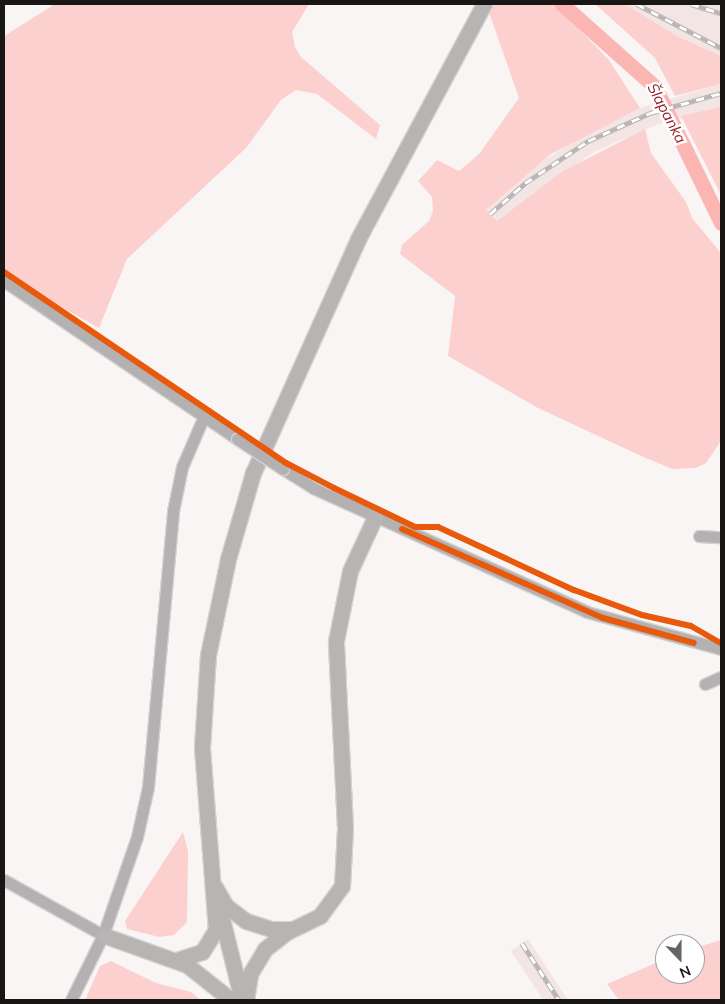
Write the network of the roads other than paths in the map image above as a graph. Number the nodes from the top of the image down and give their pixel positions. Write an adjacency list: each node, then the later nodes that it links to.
1 (484, 4): 11 (main road)
2 (4, 282): 3 (street)
3 (204, 416): 4 (street, bridge); 13 (street)
4 (375, 517): 7 (street); 12 (main road)
5 (699, 536): 6 (street)
6 (721, 537)
7 (721, 650)
8 (721, 677): 9 (street)
9 (704, 684)
10 (4, 880): 13 (street)
11 (213, 884): 12 (main road); 14 (main road); 17 (main road)
12 (296, 928): 18 (main road)
13 (103, 935): 14 (main road); 15 (street)
14 (177, 960): 16 (main road)
15 (72, 1000)
16 (231, 1000)
17 (242, 1000)
18 (246, 1000)

